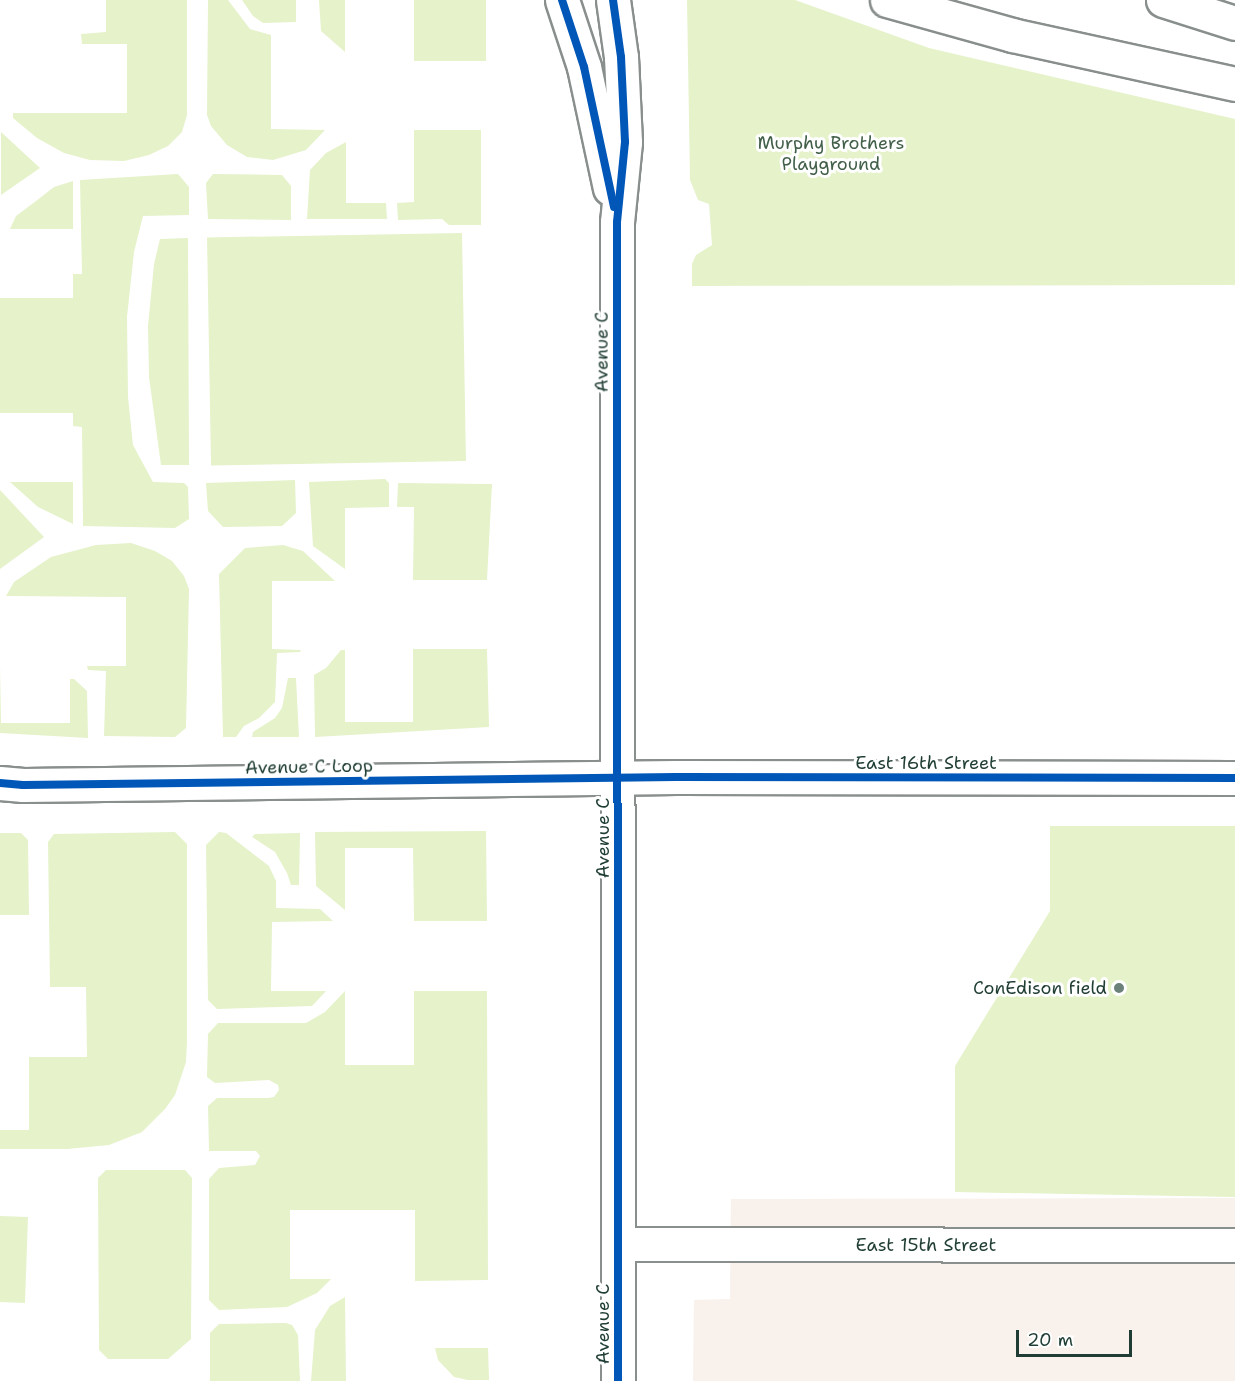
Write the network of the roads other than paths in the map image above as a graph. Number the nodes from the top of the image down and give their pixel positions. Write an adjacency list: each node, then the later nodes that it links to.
1 (562, 0): 7 (main road, Avenue C)
2 (613, 0): 7 (main road, Avenue C)
3 (887, 0): 6 (main road)
4 (1163, 0): 5 (main road)
5 (1235, 23)
6 (1235, 84)
7 (617, 222): 8 (main road, Avenue C)
8 (618, 778): 9 (main road, East 16th Street); 10 (main road, Avenue C Loop); 11 (main road, Avenue C)
9 (1235, 778)
10 (0, 783)
11 (618, 1244): 12 (main road, East 15th Street); 13 (main road, Avenue C)
12 (1235, 1245)
13 (618, 1381)

